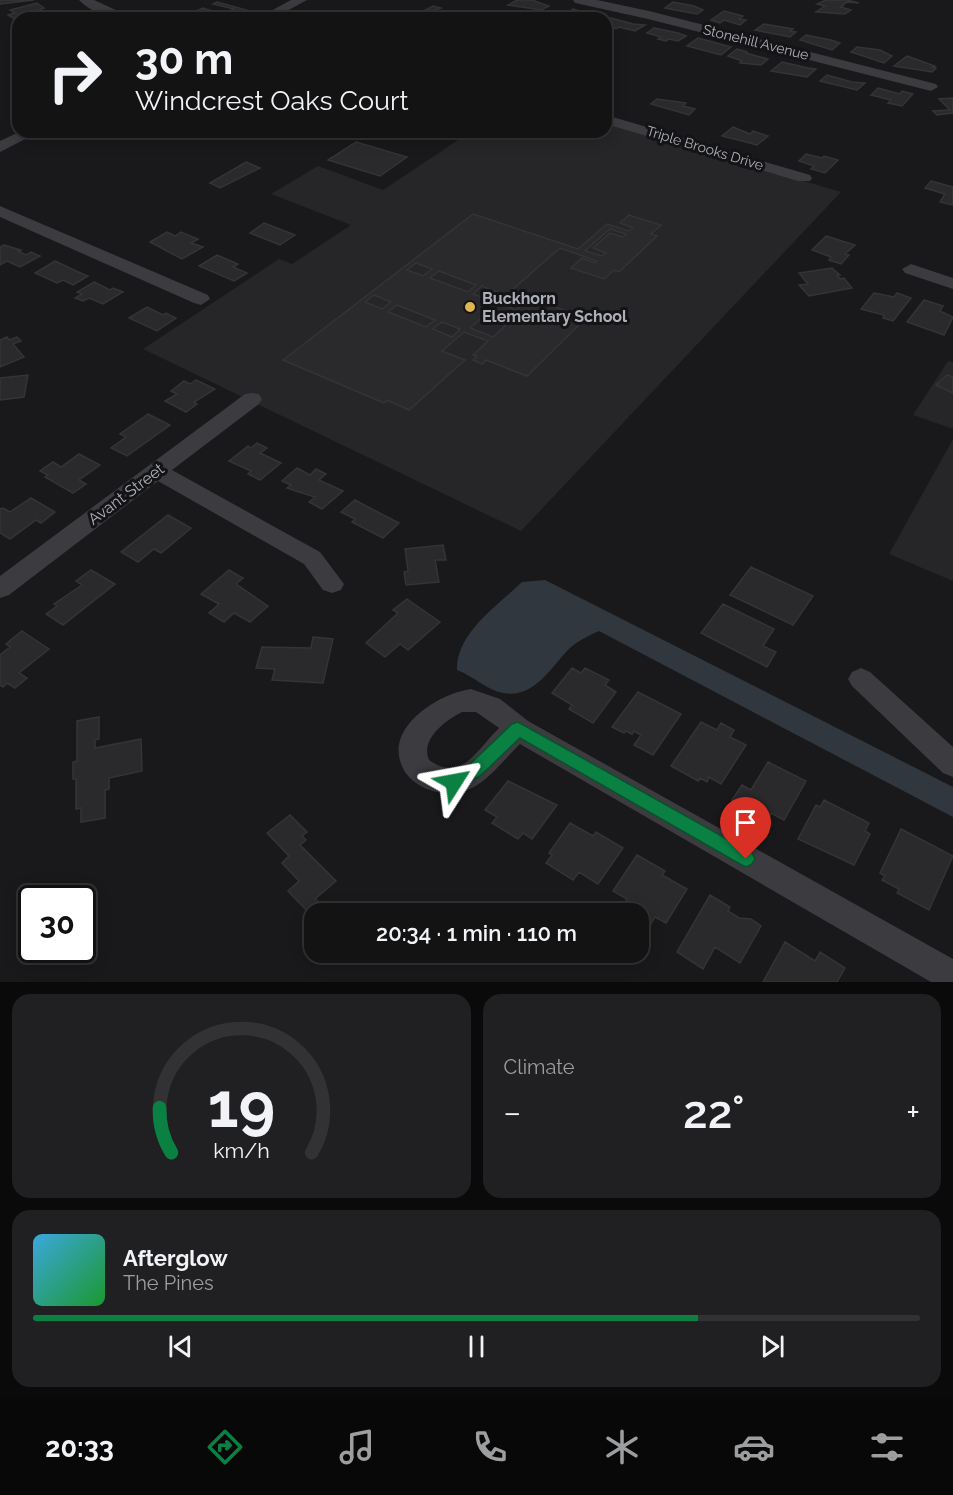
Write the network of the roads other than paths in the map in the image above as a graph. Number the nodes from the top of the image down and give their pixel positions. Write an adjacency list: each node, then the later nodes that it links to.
1 (85, 0): 4 (street)
2 (301, 0): 5 (street)
3 (579, 0): 6 (street, Stonehill Avenue)
4 (109, 12)
5 (278, 12)
6 (931, 87)
7 (612, 120): 10 (street, Triple Brooks Drive)
8 (19, 138): 9 (street)
9 (0, 147)
10 (804, 178)
11 (0, 211): 14 (street)
12 (911, 269): 13 (street)
13 (953, 284)
14 (201, 299)
15 (252, 399): 16 (street, Avant Street)
16 (157, 471): 17 (street); 18 (street, Avant Street)
17 (332, 584)
18 (0, 589)
19 (861, 679): 21 (street)
20 (518, 729): 22 (street)
21 (953, 765)
22 (953, 977)

